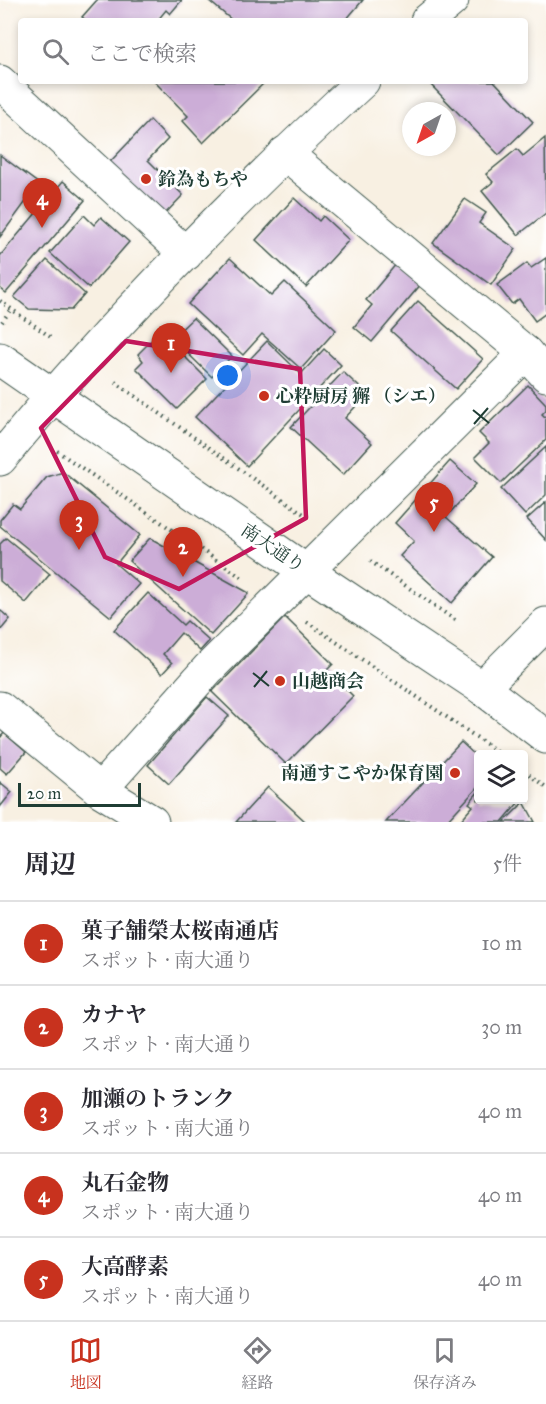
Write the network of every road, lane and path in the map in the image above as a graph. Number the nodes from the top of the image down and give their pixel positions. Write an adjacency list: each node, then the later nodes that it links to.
1 (452, 0): 2 (street)
2 (431, 18)
3 (0, 82): 6 (street)
4 (360, 84): 5 (street)
5 (285, 153): 6 (street); 12 (street)
6 (186, 254): 11 (street)
7 (0, 301): 8 (path)
8 (11, 309): 9 (path); 11 (path)
9 (0, 325)
10 (0, 359): 13 (street, 南大通り)
11 (84, 361): 13 (street); 15 (path)
12 (536, 364): 15 (street)
13 (51, 396): 14 (street); 16 (street, 南大通り)
14 (0, 459)
15 (338, 538): 16 (street); 18 (path)
16 (306, 571): 19 (street, 南大通り); 24 (street)
17 (546, 624): 19 (street)
18 (462, 626)
19 (482, 688): 21 (street, 南大通り)
20 (0, 708): 24 (street)
21 (546, 737)
22 (528, 773): 23 (path)
23 (546, 787)
24 (100, 790): 25 (street)
25 (152, 822)

